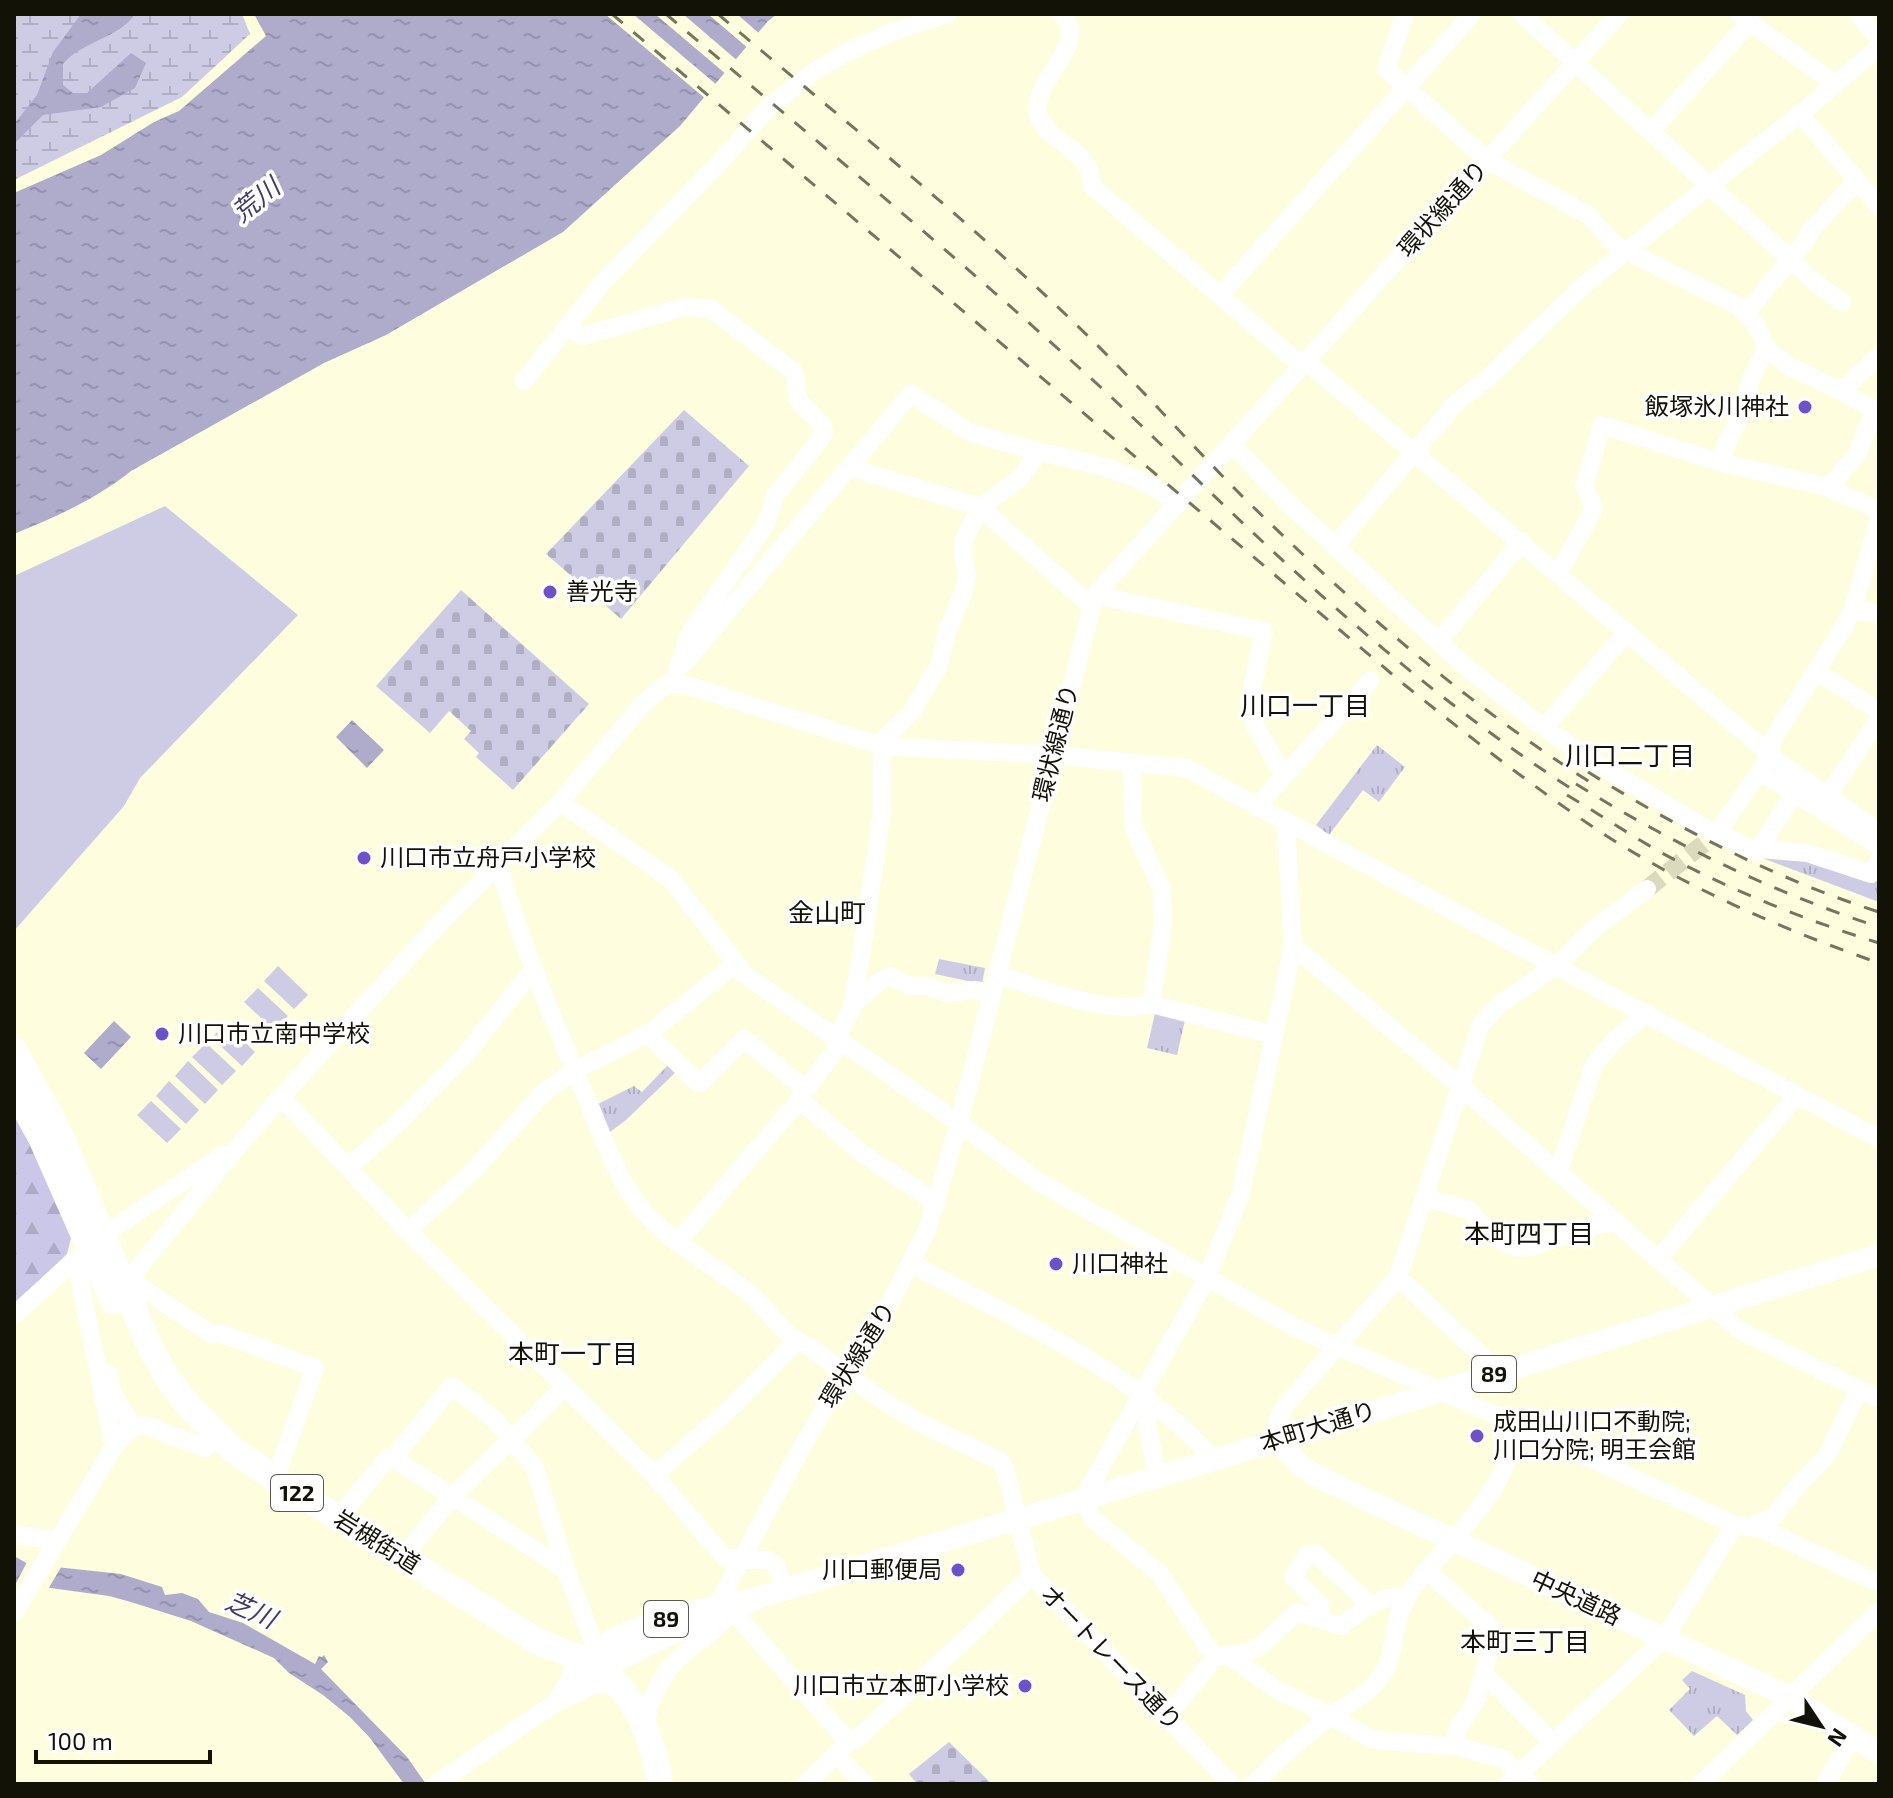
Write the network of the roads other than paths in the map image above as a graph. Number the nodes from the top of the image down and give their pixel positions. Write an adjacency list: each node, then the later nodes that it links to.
1 (948, 14): 25 (street)
2 (1062, 14): 22 (street)
3 (1405, 14): 13 (street)
4 (1472, 14): 13 (street)
5 (1522, 14): 11 (street)
6 (1619, 14): 11 (street, 環状線通り)
7 (1858, 14): 9 (street)
8 (1744, 18): 12 (street); 15 (street)
9 (1879, 39)
10 (1879, 47): 12 (street)
11 (1575, 63): 15 (street); 16 (street, 環状線通り)
12 (1835, 84): 14 (street)
13 (1405, 88): 16 (street); 22 (street)
14 (1800, 114): 17 (street); 18 (street)
15 (1651, 131): 18 (street)
16 (1487, 160): 20 (street); 28 (street, 環状線通り)
17 (1857, 181): 19 (street); 21 (street)
18 (1710, 185): 20 (street); 21 (street)
19 (1879, 206)
20 (1624, 252): 24 (street); 33 (street)
21 (1790, 257): 23 (street); 24 (street)
22 (1220, 295): 28 (street)
23 (1842, 302)
24 (1747, 312): 26 (street)
25 (567, 327): 29 (street); 51 (street)
26 (1766, 348): 30 (street); 35 (street)
27 (1879, 356): 30 (street)
28 (1307, 362): 32 (street, 環状線通り); 33 (street)
29 (524, 381)
30 (1841, 391): 31 (street)
31 (1876, 411): 37 (street)
32 (1232, 444): 38 (street, 環状線通り); 43 (street)
33 (1414, 451): 42 (street); 43 (street)
34 (1040, 452): 36 (street); 38 (street); 39 (street)
35 (1718, 462): 37 (street); 44 (street)
36 (852, 468): 39 (street); 51 (street)
37 (1829, 488): 40 (street)
38 (1178, 504): 45 (street, 環状線通り)
39 (980, 507): 45 (street); 56 (street)
40 (1879, 510)
41 (1879, 519): 46 (street)
42 (1522, 541): 44 (street); 49 (street)
43 (1334, 547): 49 (street)
44 (1559, 573): 48 (street)
45 (1093, 601): 57 (street, 環状線通り); 60 (street)
46 (1853, 608): 47 (street); 50 (street)
47 (1879, 615)
48 (1627, 632): 55 (street); 58 (street)
49 (1438, 642): 55 (street)
50 (1816, 671): 53 (street); 58 (street)
51 (672, 677): 56 (street); 63 (street)
52 (1370, 681): 60 (street)
53 (1879, 711)
54 (1879, 719): 62 (street)
55 (1544, 728): 67 (street)
56 (882, 746): 57 (street); 78 (street)
57 (1053, 755): 59 (street); 77 (street, 環状線通り)
58 (1770, 760): 61 (street); 67 (street); 67 (street)
59 (1132, 763): 64 (street); 79 (street)
60 (1284, 776): 64 (street)
61 (1797, 786): 62 (street); 68 (street); 69 (street)
62 (1827, 797): 66 (street)
63 (560, 802): 71 (street); 74 (street)
64 (1256, 807): 65 (street)
65 (1286, 823): 73 (street); 75 (street)
66 (1879, 832)
67 (1717, 833): 69 (street)
68 (1879, 846)
69 (1760, 849): 70 (street)
70 (1879, 861)
71 (499, 866): 76 (street, オートレース通り); 90 (street)
72 (1647, 889): 75 (street)
73 (1293, 946): 82 (street); 86 (street)
74 (736, 963): 81 (street); 83 (street)
75 (1557, 965): 80 (street); 86 (street)
76 (533, 970): 85 (street, オートレース通り); 94 (street)
77 (995, 984): 78 (street); 79 (street); 91 (street, 環状線通り)
78 (853, 1003): 83 (street)
79 (1151, 1004): 82 (street)
80 (1647, 1013): 89 (street); 95 (street)
81 (648, 1034): 85 (street); 88 (street)
82 (1274, 1035): 106 (street)
83 (838, 1040): 88 (street); 91 (street)
84 (14, 1050): 100 (highway, 岩槻街道 / 122)
85 (575, 1070): 99 (street); 101 (street, オートレース通り)
86 (1460, 1086): 95 (street); 96 (street)
87 (14, 1089): 100 (highway, 岩槻街道 / 122)
88 (803, 1095): 97 (street); 101 (street)
89 (1797, 1095): 92 (street); 103 (street)
90 (281, 1097): 93 (street); 94 (street)
91 (959, 1123): 97 (street, 環状線通り); 106 (street)
92 (1879, 1139)
93 (239, 1145): 100 (street); 129 (street)
94 (348, 1168): 99 (street)
95 (1558, 1173): 98 (street)
96 (1424, 1197): 98 (street); 105 (street)
97 (937, 1203): 104 (street, 環状線通り)
98 (1616, 1222): 103 (street)
99 (408, 1231): 114 (street)
100 (95, 1242): 109 (street); 123 (street); 124 (highway, 岩槻街道 / 122); 129 (highway, 岩槻街道 / 122)
101 (677, 1243): 110 (street, オートレース通り)
102 (1879, 1255): 108 (main road, 本町大通り / 89)
103 (1658, 1259): 108 (street)
104 (912, 1264): 113 (street, 環状線通り); 117 (street)
105 (1398, 1277): 111 (street); 112 (street)
106 (1207, 1278): 111 (street); 117 (street)
107 (107, 1306): 120 (street)
108 (1713, 1307): 112 (main road, 本町大通り / 89); 115 (street)
109 (14, 1315)
110 (796, 1342): 113 (street, オートレース通り); 127 (street)
111 (1336, 1348): 116 (street); 122 (street)
112 (1499, 1372): 116 (main road, 本町大通り / 89)
113 (845, 1374): 133 (street, オートレース通り); 139 (street, 環状線通り)
114 (564, 1388): 121 (street); 127 (street)
115 (1859, 1390): 118 (street); 134 (street)
116 (1441, 1391): 119 (street); 122 (main road, 本町大通り / 89)
117 (1142, 1396): 126 (street); 128 (street); 131 (street)
118 (1879, 1399)
119 (1518, 1425): 134 (street); 136 (street)
120 (129, 1429): 123 (street); 124 (street)
121 (511, 1439): 125 (street); 130 (street); 140 (street)
122 (1276, 1440): 126 (main road, 本町大通り / 89); 136 (main road, 中央道路)
123 (114, 1447): 137 (street)
124 (205, 1448): 153 (highway, 岩槻街道 / 122)
125 (393, 1458): 130 (street); 132 (street)
126 (1212, 1458): 128 (main road, 本町大通り / 89)
127 (654, 1475): 139 (street)
128 (1157, 1476): 131 (main road, 本町大通り / 89)
129 (275, 1479): 132 (highway, 岩槻街道 / 122)
130 (452, 1497): 138 (street); 140 (street)
131 (1083, 1499): 133 (main road, 本町大通り / 89); 152 (street)
132 (338, 1518): 138 (highway, 岩槻街道 / 122)
133 (1018, 1518): 142 (street, オートレース通り); 144 (main road, 本町大通り / 89)
134 (1742, 1526): 143 (street); 151 (street)
135 (14, 1535): 137 (street)
136 (1453, 1540): 141 (street); 151 (main road, 中央道路)
137 (55, 1545): 148 (street)
138 (402, 1558): 153 (highway, 岩槻街道 / 122)
139 (742, 1560): 144 (street); 147 (street, 環状線通り)
140 (566, 1570): 153 (street)
141 (1426, 1570): 145 (street); 154 (street)
142 (1032, 1575): 156 (street, オートレース通り); 162 (street)
143 (1879, 1583)
144 (786, 1589): 147 (main road, 本町大通り / 89)
145 (1408, 1597): 146 (street); 157 (street)
146 (1369, 1604): 150 (street); 150 (street)
147 (736, 1606): 153 (main road, 本町大通り / 89); 158 (street); 162 (street)
148 (18, 1607)
149 (1879, 1611): 155 (street)
150 (1319, 1618): 152 (street)
151 (1664, 1639): 155 (main road, 中央道路); 160 (street)
152 (1222, 1657): 156 (street); 157 (street)
153 (594, 1670): 158 (highway); 165 (street); 167 (highway, 岩槻街道 / 122)
154 (1483, 1672): 160 (street); 161 (street)
155 (1792, 1698): 159 (main road, 中央道路); 172 (street)
156 (1167, 1716): 166 (street, オートレース通り)
157 (1331, 1716): 161 (street); 171 (street)
158 (645, 1725): 168 (highway)
159 (1854, 1736): 163 (main road, 中央道路); 173 (street)
160 (1552, 1742): 164 (street)
161 (1453, 1746): 164 (street)
162 (842, 1748): 169 (street); 170 (street)
163 (1879, 1753)
164 (1520, 1780)
165 (439, 1782)
166 (1226, 1782)
167 (650, 1784)
168 (660, 1784)
169 (806, 1784)
170 (865, 1784)
171 (1254, 1784)
172 (1701, 1784)
173 (1825, 1784)

